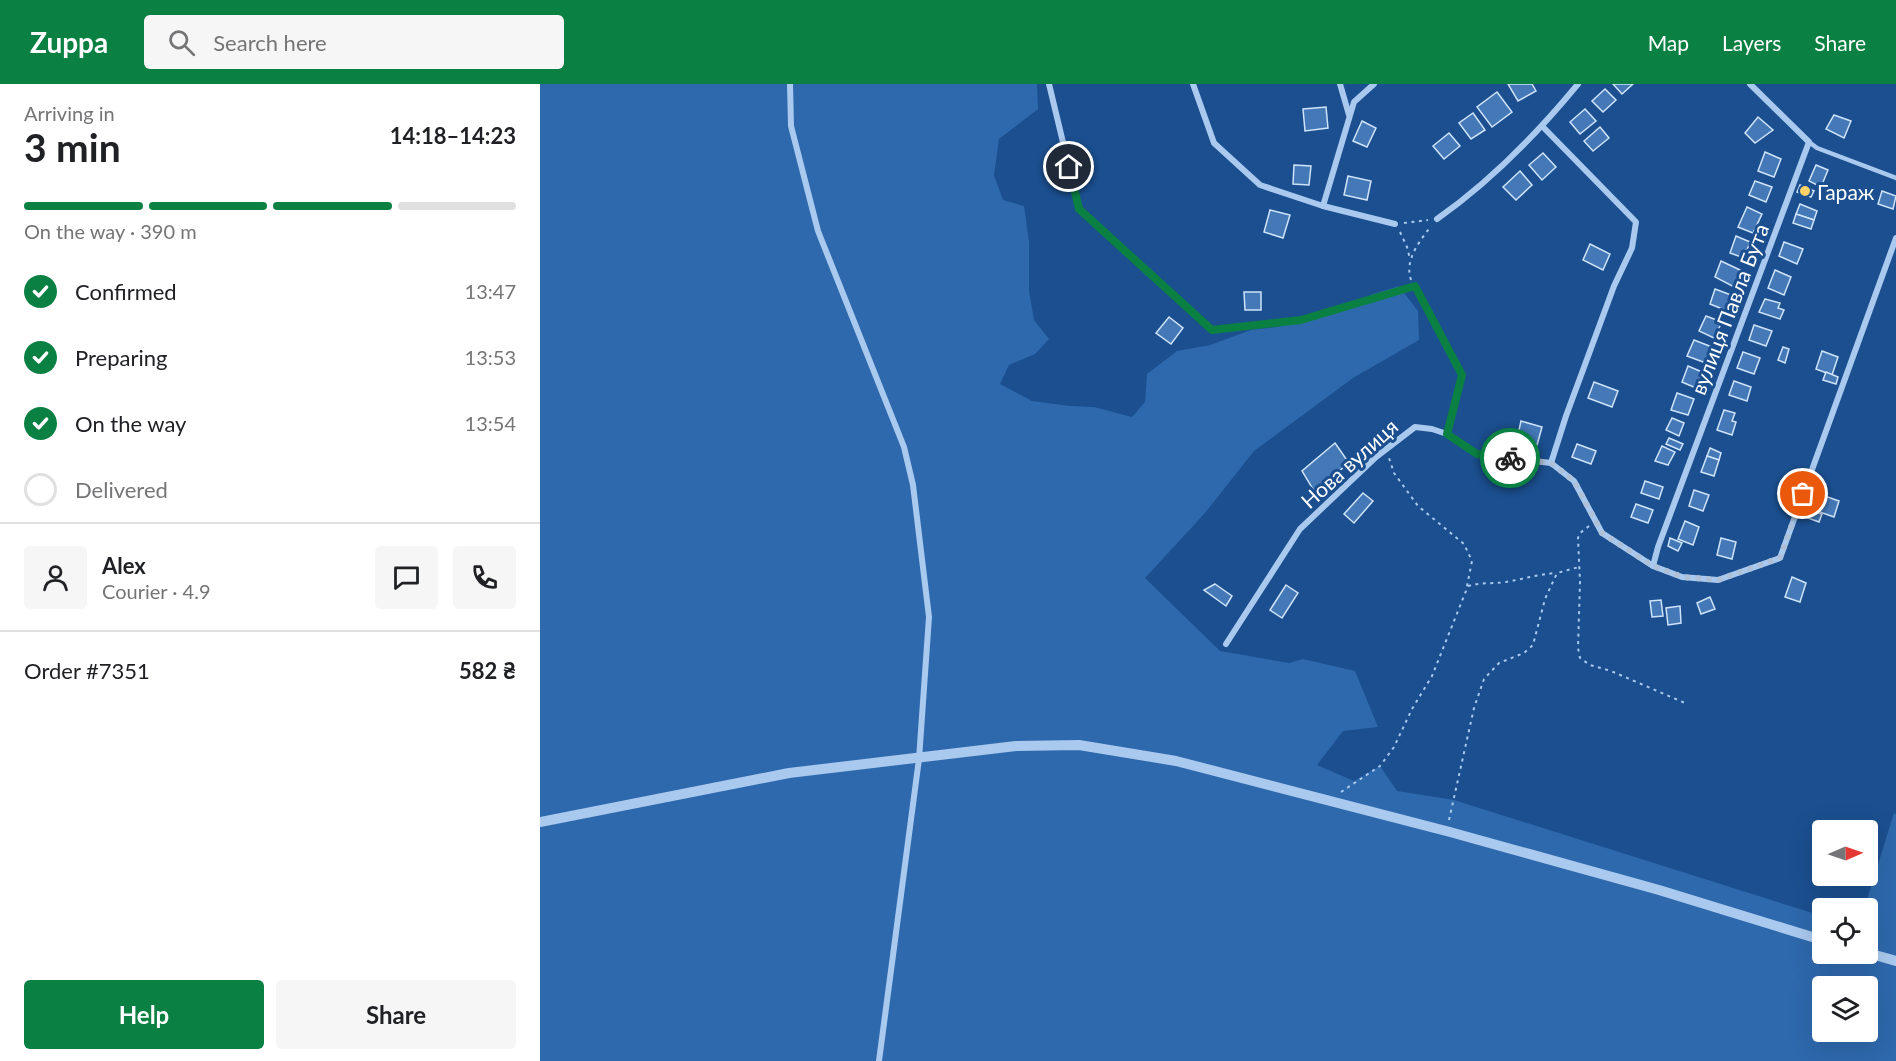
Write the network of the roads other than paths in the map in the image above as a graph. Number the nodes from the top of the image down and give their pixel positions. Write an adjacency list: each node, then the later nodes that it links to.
1 (790, 84): 20 (street)
2 (1049, 84): 16 (street)
3 (1193, 84): 12 (street)
4 (1340, 84): 8 (street)
5 (1374, 84): 8 (street)
6 (1578, 84): 9 (street)
7 (1750, 84): 10 (street)
8 (1349, 116): 12 (street)
9 (1543, 127): 13 (street); 17 (street)
10 (1809, 142): 11 (lane); 18 (street, вулиця Павла Бута)
11 (1896, 178)
12 (1323, 206): 14 (street)
13 (1437, 219)
14 (1395, 224)
15 (1896, 238): 18 (street)
16 (1447, 434): 17 (street, Нова вулиця); 19 (street, Нова вулиця)
17 (1551, 463): 18 (street)
18 (1653, 566)
19 (1226, 644)
20 (919, 759): 21 (street); 22 (street); 25 (street)
21 (540, 822)
22 (1812, 937)
23 (1878, 956): 24 (street)
24 (1896, 961)
25 (879, 1061)

